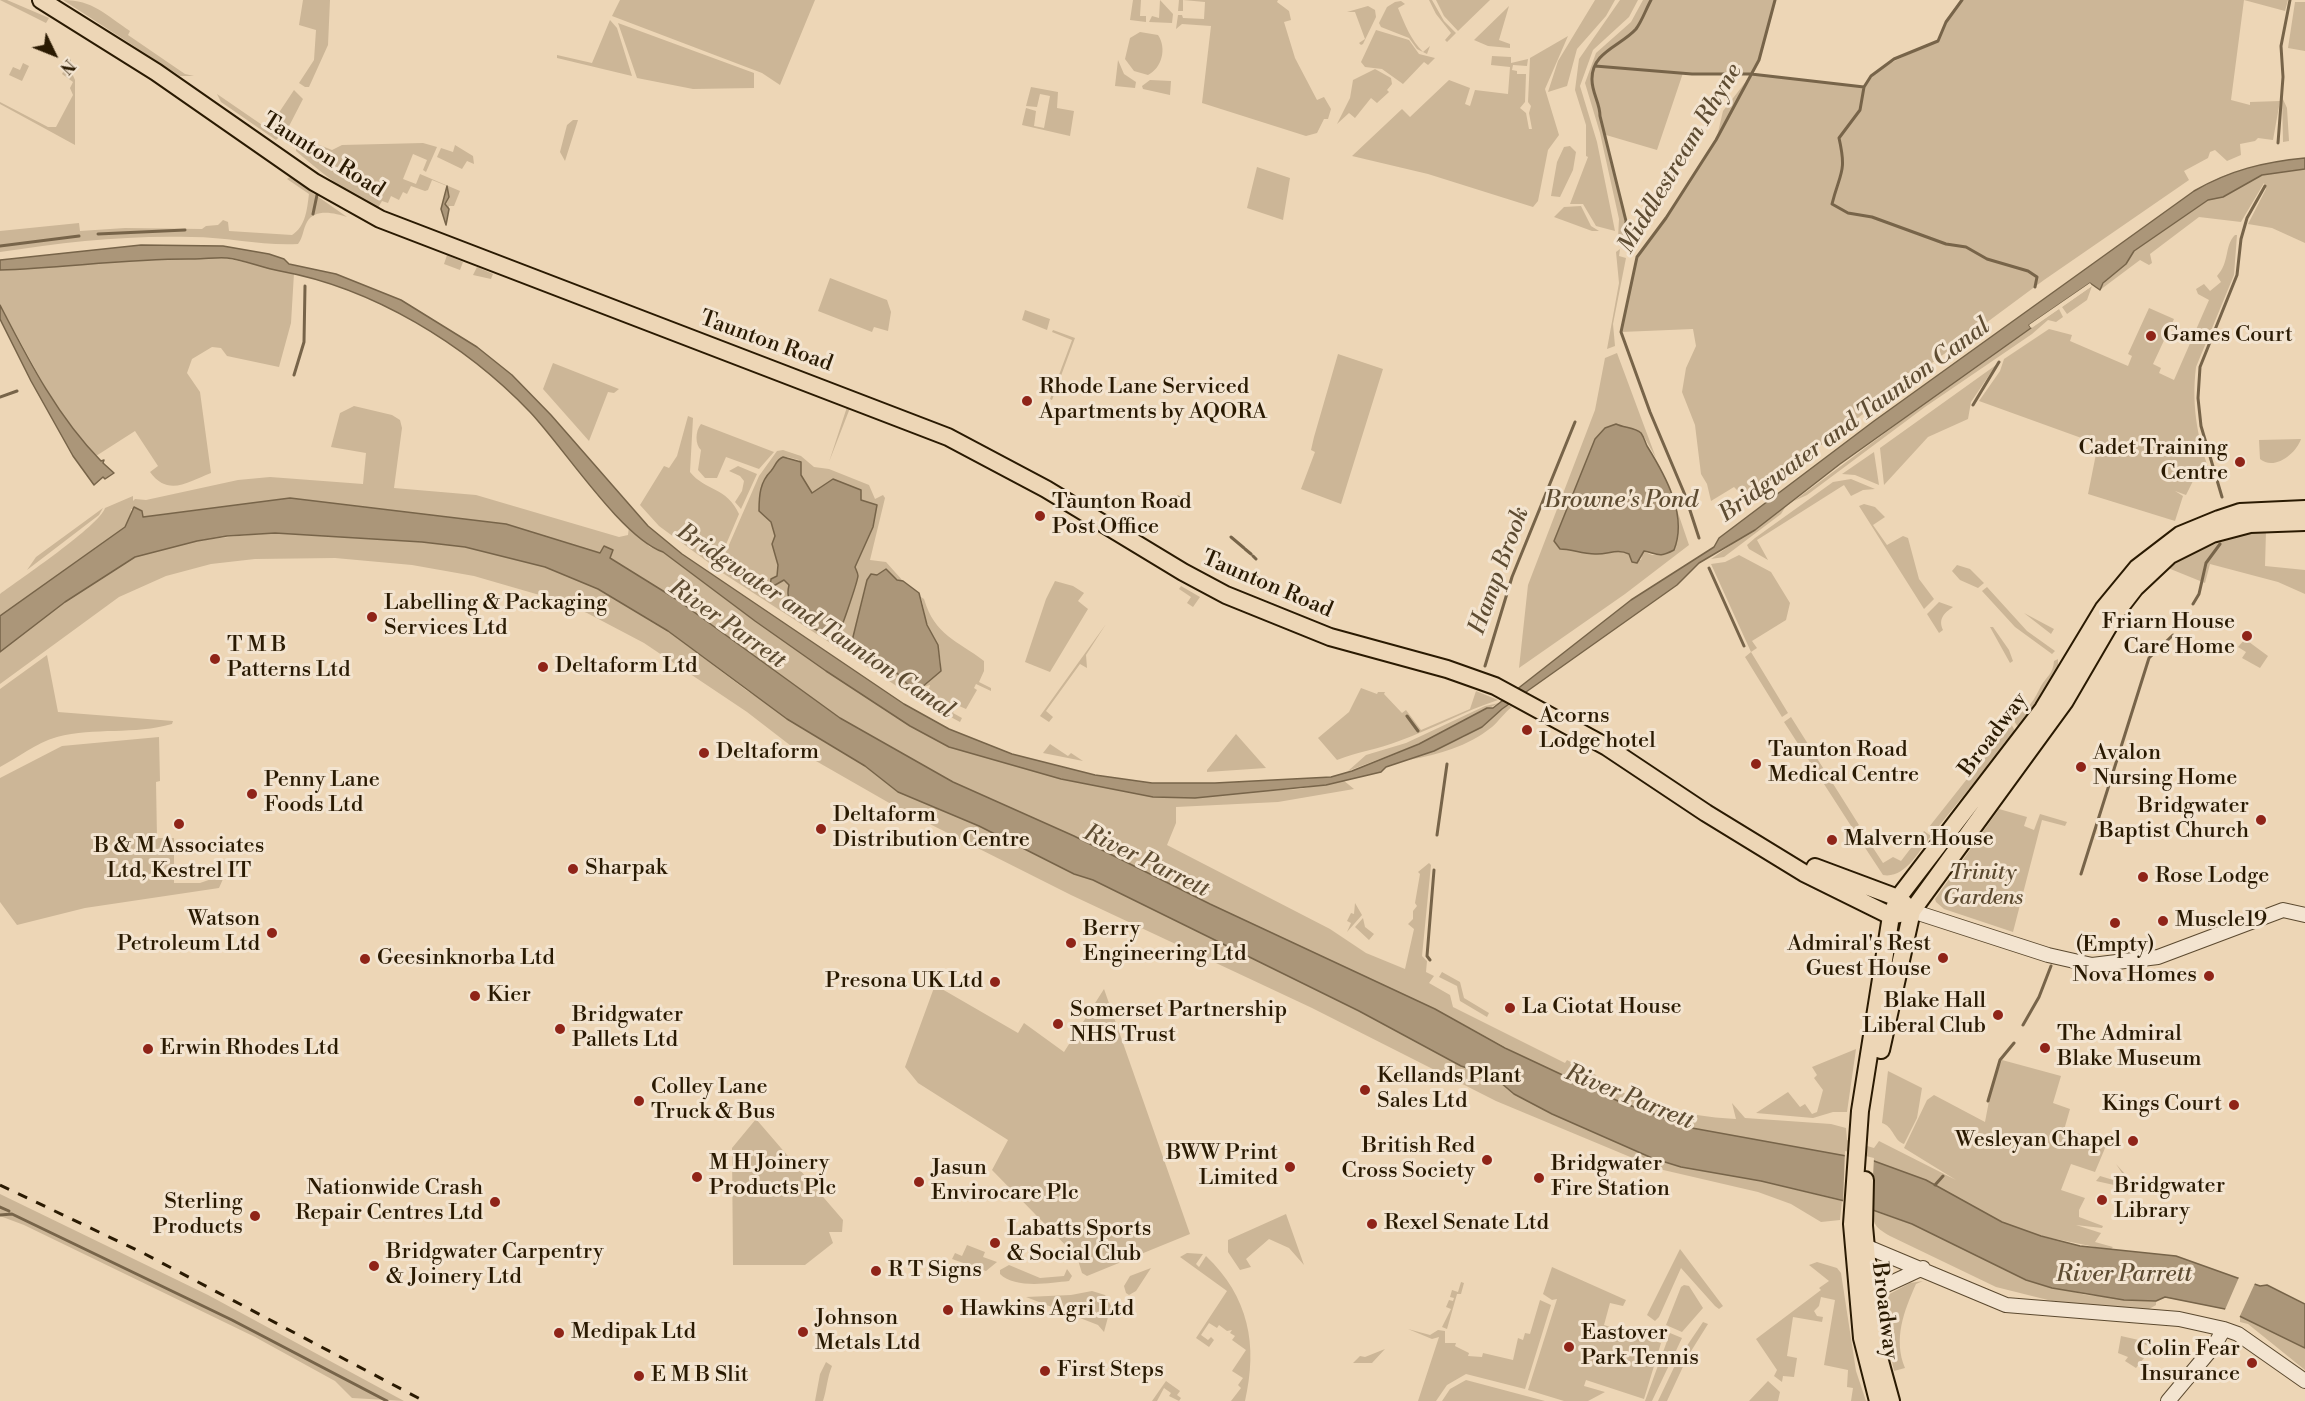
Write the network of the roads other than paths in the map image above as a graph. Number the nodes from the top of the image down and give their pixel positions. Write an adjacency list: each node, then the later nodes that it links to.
1 (41, 0): 4 (main road, Taunton Road)
2 (2305, 509): 5 (main road, Broadway)
3 (2305, 522): 6 (main road, Broadway)
4 (1764, 848): 5 (main road); 8 (main road)
5 (1898, 898): 6 (main road); 8 (main road, Broadway)
6 (1912, 911): 7 (street); 8 (main road); 9 (main road, Broadway)
7 (2305, 915)
8 (1892, 916): 9 (main road, Broadway)
9 (1865, 1112): 10 (main road)
10 (1858, 1225): 11 (main road, Broadway); 16 (main road, Broadway)
11 (1865, 1246): 12 (street); 13 (main road, Broadway)
12 (1923, 1268): 13 (street); 14 (street)
13 (1871, 1304): 17 (main road, Broadway)
14 (2224, 1329): 15 (street); 18 (street)
15 (2305, 1381)
16 (1878, 1401)
17 (1891, 1401)
18 (2168, 1401)

